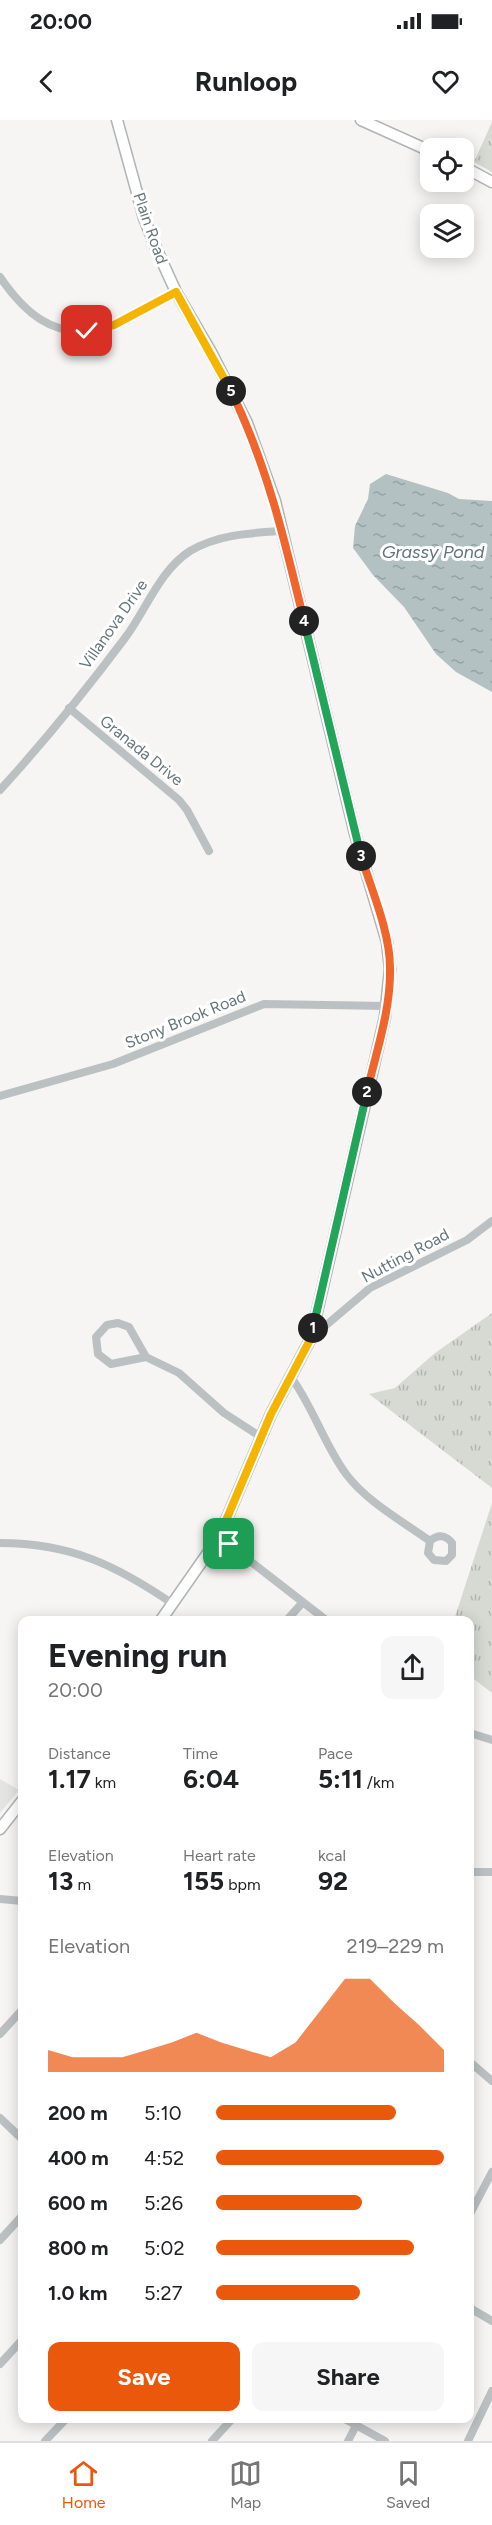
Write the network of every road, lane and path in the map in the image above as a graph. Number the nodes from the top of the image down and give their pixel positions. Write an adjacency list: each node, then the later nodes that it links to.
1 (117, 120): 7 (main road, Plain Road)
2 (361, 120): 3 (main road)
3 (420, 147)
4 (474, 172): 5 (main road)
5 (492, 182)
6 (0, 277): 7 (street)
7 (176, 292): 8 (main road, Plain Road)
8 (283, 531): 9 (street, Villanova Drive); 12 (main road, Plain Road)
9 (69, 708): 10 (street, Villanova Drive); 11 (street, Granada Drive)
10 (0, 790)
11 (209, 851)
12 (387, 1006): 13 (street, Stony Brook Road); 15 (main road, Plain Road)
13 (0, 1096)
14 (492, 1221): 16 (street, Nutting Road)
15 (318, 1312): 16 (street); 17 (main road, Plain Road)
16 (334, 1318): 17 (street, Nutting Road)
17 (311, 1338): 19 (main road, Plain Road)
18 (146, 1356): 18 (street); 20 (street)
19 (291, 1377): 20 (main road, Plain Road); 22 (street)
20 (261, 1437): 21 (main road, Plain Road)
21 (219, 1537): 24 (street); 25 (main road, Plain Road)
22 (430, 1541)
23 (0, 1543): 25 (street)
24 (303, 1602): 27 (street); 28 (street)
25 (173, 1604): 26 (main road, Plain Road)
26 (164, 1616)
27 (290, 1616)
28 (321, 1616)
29 (474, 1734): 30 (street)
30 (492, 1740)
31 (18, 1806): 32 (main road)
32 (0, 1829)
33 (474, 1872): 34 (street)
34 (492, 1872)
35 (0, 1899): 36 (street)
36 (18, 1901)
37 (18, 2014): 38 (street)
38 (0, 2034)
39 (474, 2065): 40 (street)
40 (492, 2081)
41 (0, 2118): 42 (street)
42 (18, 2135)
43 (492, 2172): 44 (street)
44 (474, 2206)
45 (18, 2220): 46 (street)
46 (0, 2240)
47 (474, 2310): 48 (street)
48 (492, 2321)
49 (18, 2344): 50 (street)
50 (0, 2364)
51 (492, 2391): 60 (street)
52 (62, 2423): 56 (street)
53 (228, 2423): 57 (street)
54 (357, 2423): 58 (street)
55 (359, 2423): 59 (street)
56 (45, 2441)
57 (212, 2441)
58 (348, 2441)
59 (385, 2441)
60 (468, 2441)

